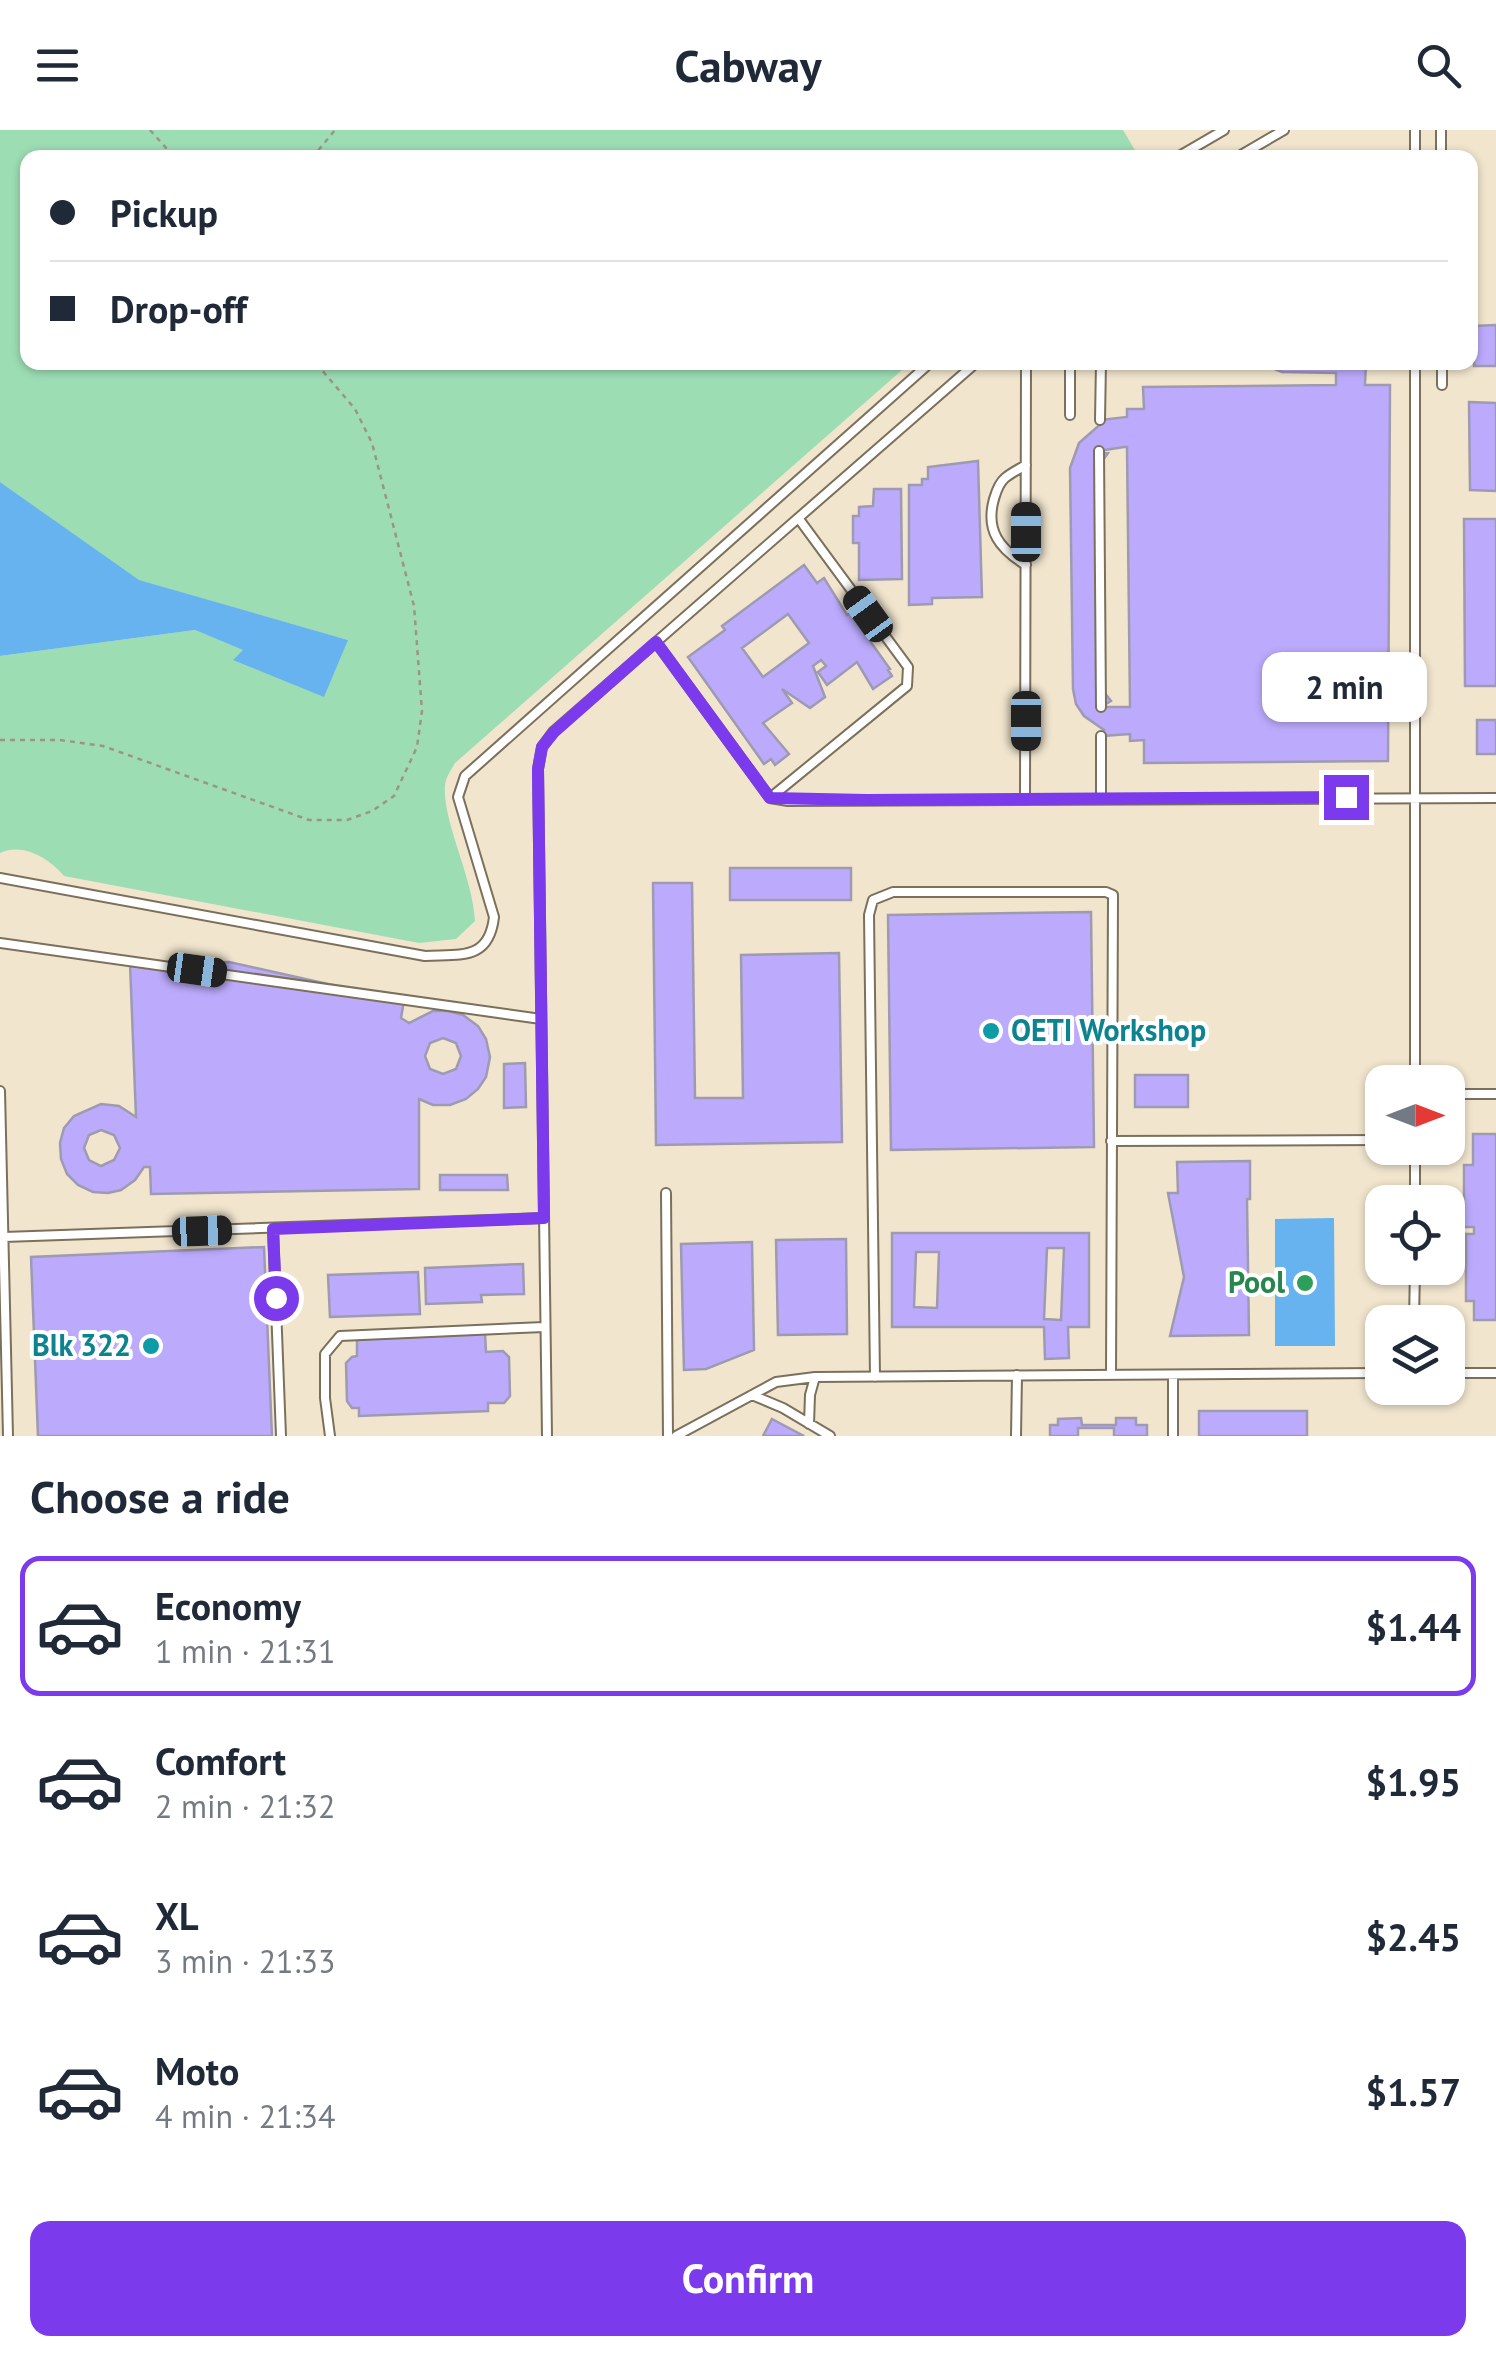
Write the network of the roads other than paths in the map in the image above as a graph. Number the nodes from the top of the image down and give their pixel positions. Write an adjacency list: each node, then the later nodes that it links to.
1 (1224, 130): 3 (lane)
2 (1284, 130): 4 (lane)
3 (1190, 150)
4 (1250, 150)
5 (922, 370): 27 (lane)
6 (969, 370): 17 (lane)
7 (1026, 370): 16 (lane)
8 (1070, 370): 13 (lane)
9 (1101, 370): 14 (lane)
10 (1415, 370): 22 (lane)
11 (1442, 370): 12 (lane)
12 (1442, 385)
13 (1070, 415)
14 (1100, 420)
15 (1099, 452): 20 (lane)
16 (1026, 465): 18 (lane); 18 (lane)
17 (799, 519): 19 (lane); 23 (lane)
18 (1026, 565): 26 (lane)
19 (656, 642): 23 (lane); 29 (lane)
20 (1102, 707)
21 (1101, 736): 24 (lane)
22 (1415, 797): 24 (lane); 25 (lane); 30 (lane)
23 (770, 798): 26 (lane)
24 (1102, 798): 26 (lane)
25 (1496, 798)
26 (1025, 800)
27 (0, 878)
28 (3, 942): 29 (lane)
29 (541, 1019): 37 (lane)
30 (1415, 1065)
31 (0, 1091): 39 (lane)
32 (1465, 1094): 33 (lane)
33 (1496, 1094)
34 (1365, 1140): 35 (lane)
35 (1112, 1141): 44 (lane); 47 (lane)
36 (666, 1193): 56 (lane)
37 (544, 1218): 38 (lane); 40 (lane)
38 (273, 1229): 39 (lane); 53 (lane)
39 (4, 1237): 50 (lane)
40 (544, 1327): 54 (lane); 55 (lane)
41 (1365, 1373): 45 (lane)
42 (1465, 1373): 43 (lane)
43 (1496, 1374)
44 (1112, 1375): 45 (lane); 46 (lane)
45 (1174, 1375): 60 (lane)
46 (1016, 1376): 47 (lane); 59 (lane)
47 (875, 1377): 48 (lane)
48 (815, 1378): 49 (lane); 51 (lane)
49 (752, 1395): 51 (lane); 57 (lane)
50 (3, 1399): 52 (lane)
51 (809, 1424): 58 (lane)
52 (8, 1436)
53 (281, 1436)
54 (330, 1436)
55 (547, 1436)
56 (668, 1436)
57 (676, 1436)
58 (830, 1436)
59 (1016, 1436)
60 (1173, 1436)

